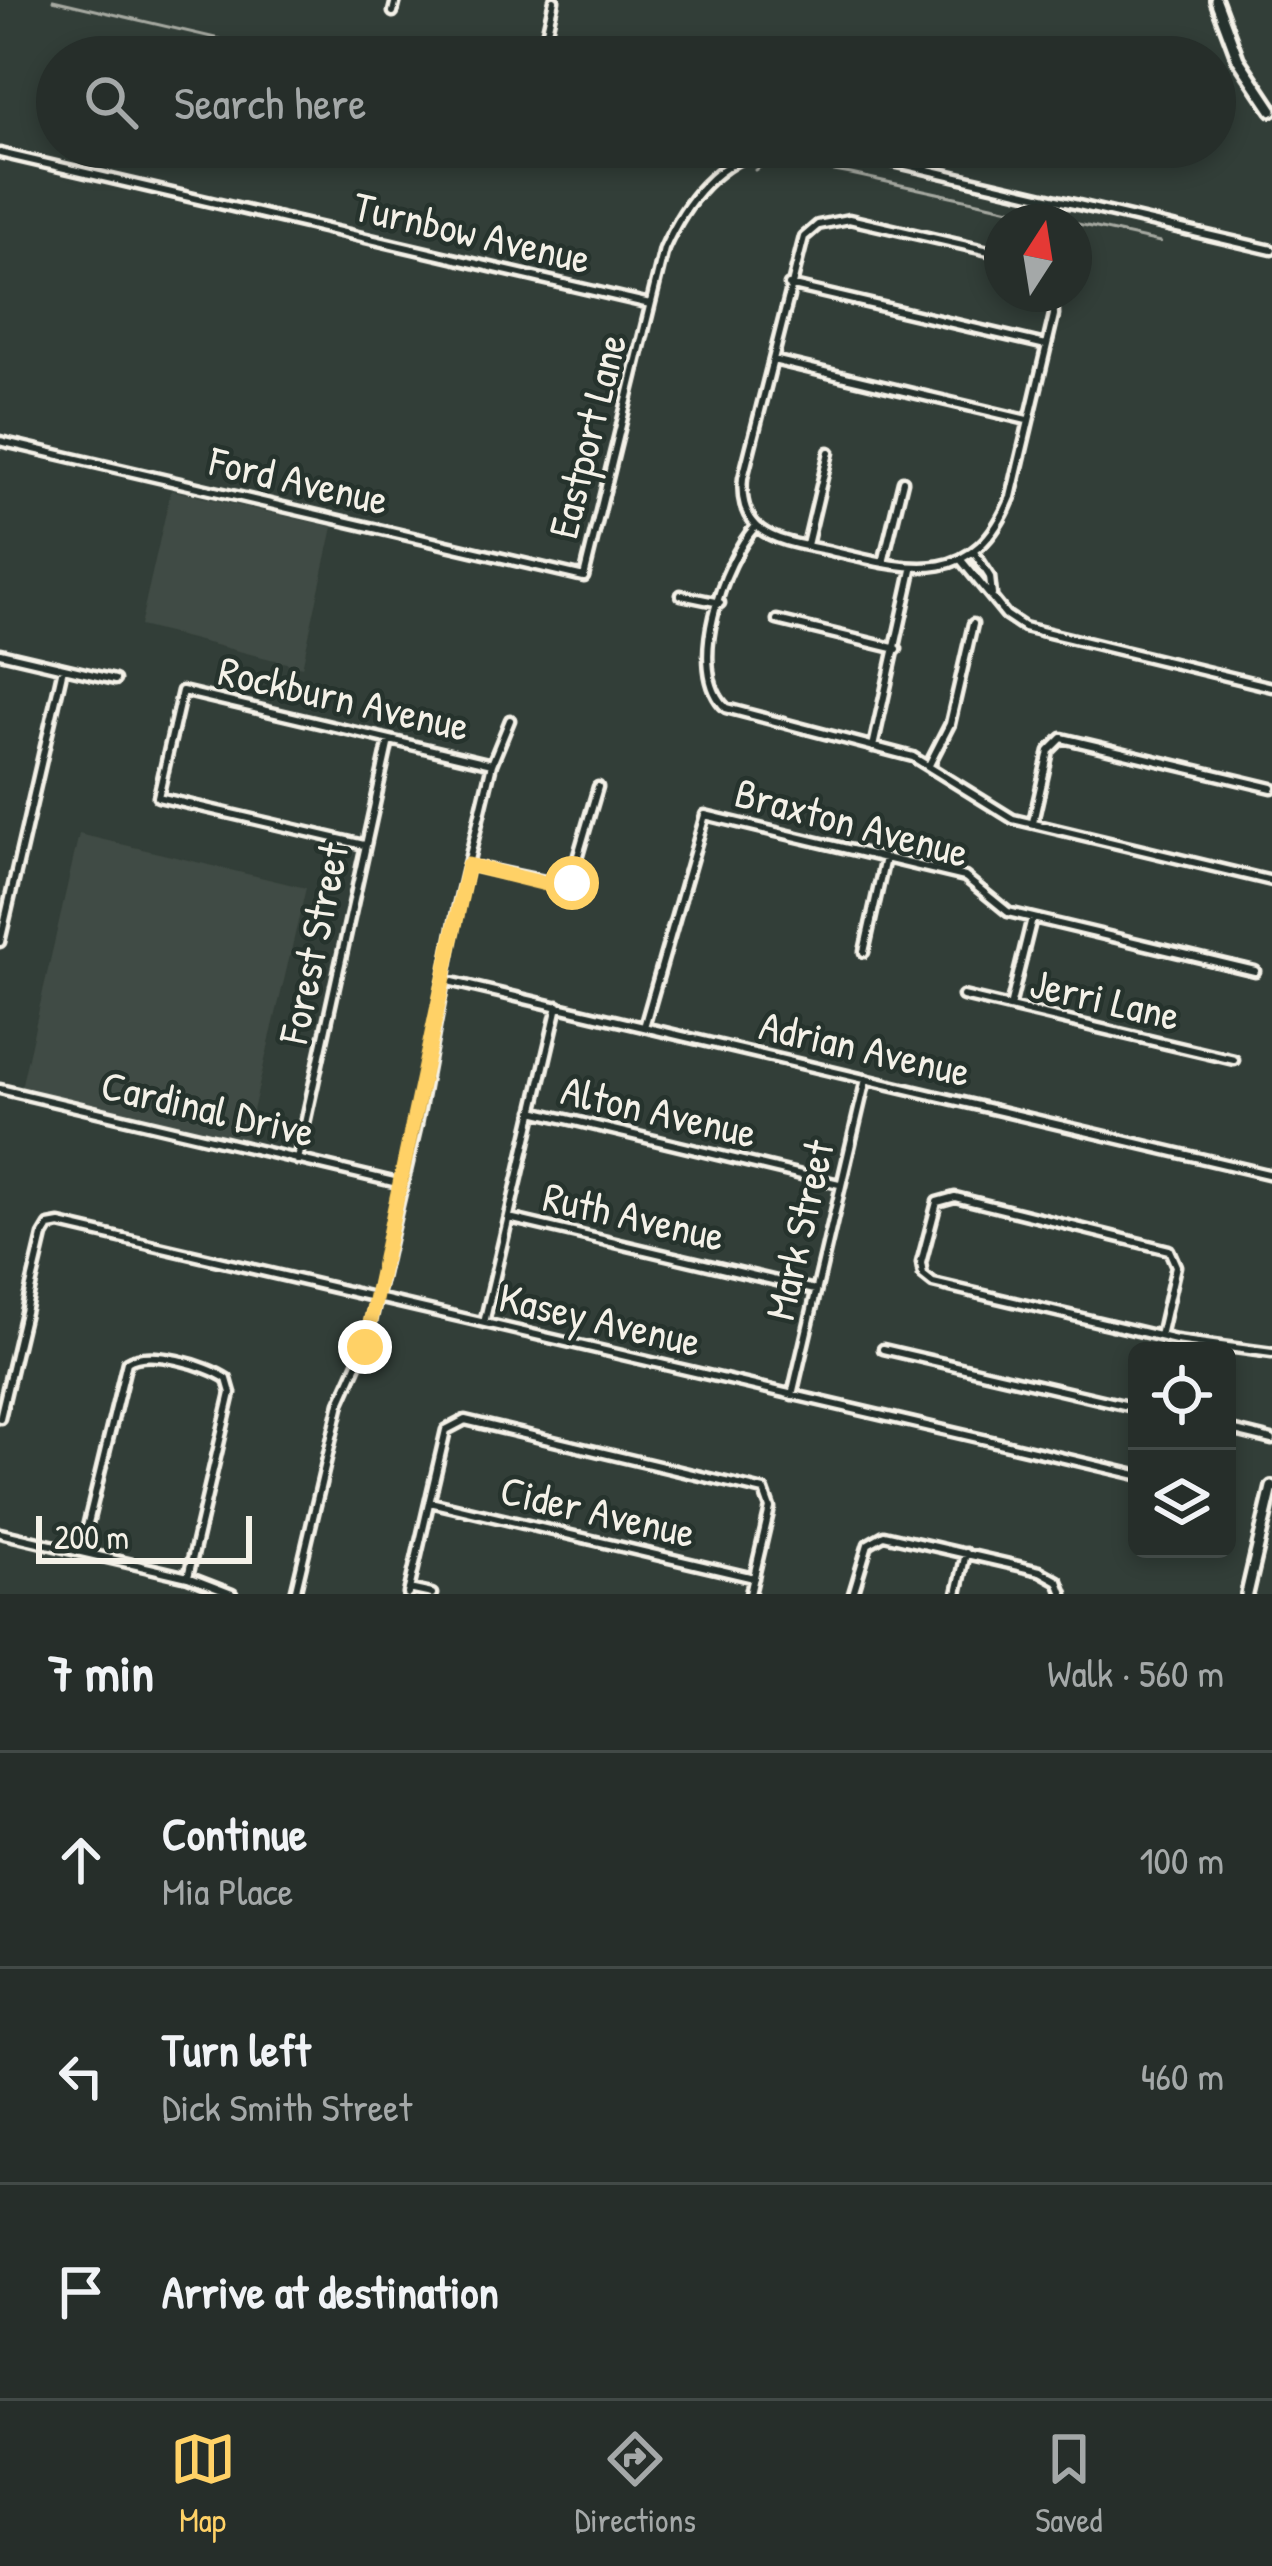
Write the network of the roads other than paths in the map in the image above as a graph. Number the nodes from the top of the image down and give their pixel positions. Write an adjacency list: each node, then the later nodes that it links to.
1 (396, 0): 4 (street)
2 (554, 0): 5 (street)
3 (1216, 0): 6 (main road)
4 (393, 12)
5 (546, 36)
6 (1229, 36)
7 (1236, 54): 8 (main road)
8 (1272, 110)
9 (0, 153): 10 (street, Turnbow Avenue)
10 (36, 161)
11 (65, 168): 17 (street, Turnbow Avenue)
12 (728, 168): 17 (street, Eastport Lane)
13 (919, 168): 15 (street)
14 (984, 250): 16 (street)
15 (1272, 250)
16 (789, 284): 19 (street); 20 (street)
17 (650, 304): 31 (street, Eastport Lane)
18 (1051, 312): 19 (street)
19 (1046, 345): 21 (street)
20 (773, 360): 21 (street); 25 (street)
21 (1027, 420): 27 (street)
22 (0, 441): 31 (street, Ford Avenue)
23 (829, 452): 26 (street)
24 (903, 481): 29 (street)
25 (756, 526): 26 (street); 34 (street)
26 (807, 545): 29 (street)
27 (974, 552): 28 (street); 33 (street)
28 (962, 560): 30 (street); 33 (street)
29 (883, 563): 30 (street)
30 (912, 570): 37 (street)
31 (584, 577)
32 (681, 595): 34 (street)
33 (992, 595): 41 (street)
34 (720, 603): 44 (street)
35 (777, 620): 37 (street)
36 (974, 624): 46 (street)
37 (897, 649): 44 (street)
38 (0, 653): 39 (street)
39 (63, 668): 40 (street); 55 (street)
40 (115, 680)
41 (1272, 687)
42 (510, 720): 45 (street)
43 (389, 740): 45 (street, Rockburn Avenue); 50 (street, Forest Street); 50 (street, Rockburn Avenue)
44 (873, 747): 46 (street)
45 (492, 764): 52 (street)
46 (929, 765): 49 (street)
47 (598, 787): 52 (street)
48 (1272, 788): 49 (street)
49 (1033, 824): 53 (street)
50 (364, 845): 67 (street, Forest Street)
51 (886, 858): 54 (street, Braxton Avenue); 56 (street); 62 (street, Braxton Avenue)
52 (468, 865): 58 (street)
53 (1272, 880)
54 (1032, 918): 57 (street, Braxton Avenue); 61 (street)
55 (0, 942)
56 (864, 952)
57 (1255, 971)
58 (444, 980): 60 (street, Adrian Avenue); 69 (street)
59 (963, 996): 61 (street, Jerri Lane)
60 (558, 1006): 62 (street, Adrian Avenue); 66 (street)
61 (1010, 1007): 63 (street, Jerri Lane)
62 (644, 1027): 64 (street, Adrian Avenue)
63 (1234, 1060)
64 (866, 1079): 68 (street, Adrian Avenue); 70 (street, Mark Street)
65 (0, 1089): 67 (street, Cardinal Drive)
66 (533, 1112): 70 (street, Alton Avenue); 71 (street)
67 (297, 1160): 69 (street, Cardinal Drive)
68 (1272, 1175)
69 (402, 1184): 73 (street)
70 (841, 1185): 72 (street, Mark Street)
71 (509, 1218): 72 (street, Ruth Avenue); 74 (street)
72 (816, 1290): 78 (street, Mark Street)
73 (376, 1298): 74 (street, Kasey Avenue); 80 (street, Kasey Avenue); 93 (street)
74 (484, 1323): 78 (street, Kasey Avenue)
75 (1160, 1336): 75 (street); 77 (street)
76 (883, 1349): 79 (street)
77 (1272, 1353)
78 (792, 1395): 83 (street, Kasey Avenue)
79 (1128, 1406)
80 (0, 1418)
81 (1236, 1431): 82 (street)
82 (1272, 1440)
83 (1128, 1473)
84 (1272, 1487): 99 (main road)
85 (429, 1502): 90 (street, Cider Avenue); 90 (street); 91 (street)
86 (0, 1533): 87 (street)
87 (81, 1552): 89 (street); 89 (street)
88 (966, 1553): 96 (street); 97 (street); 98 (street)
89 (188, 1577): 92 (street)
90 (754, 1578): 95 (street)
91 (408, 1591): 94 (street)
92 (232, 1594)
93 (295, 1594)
94 (432, 1594)
95 (750, 1594)
96 (853, 1594)
97 (957, 1594)
98 (1063, 1594)
99 (1247, 1594)

